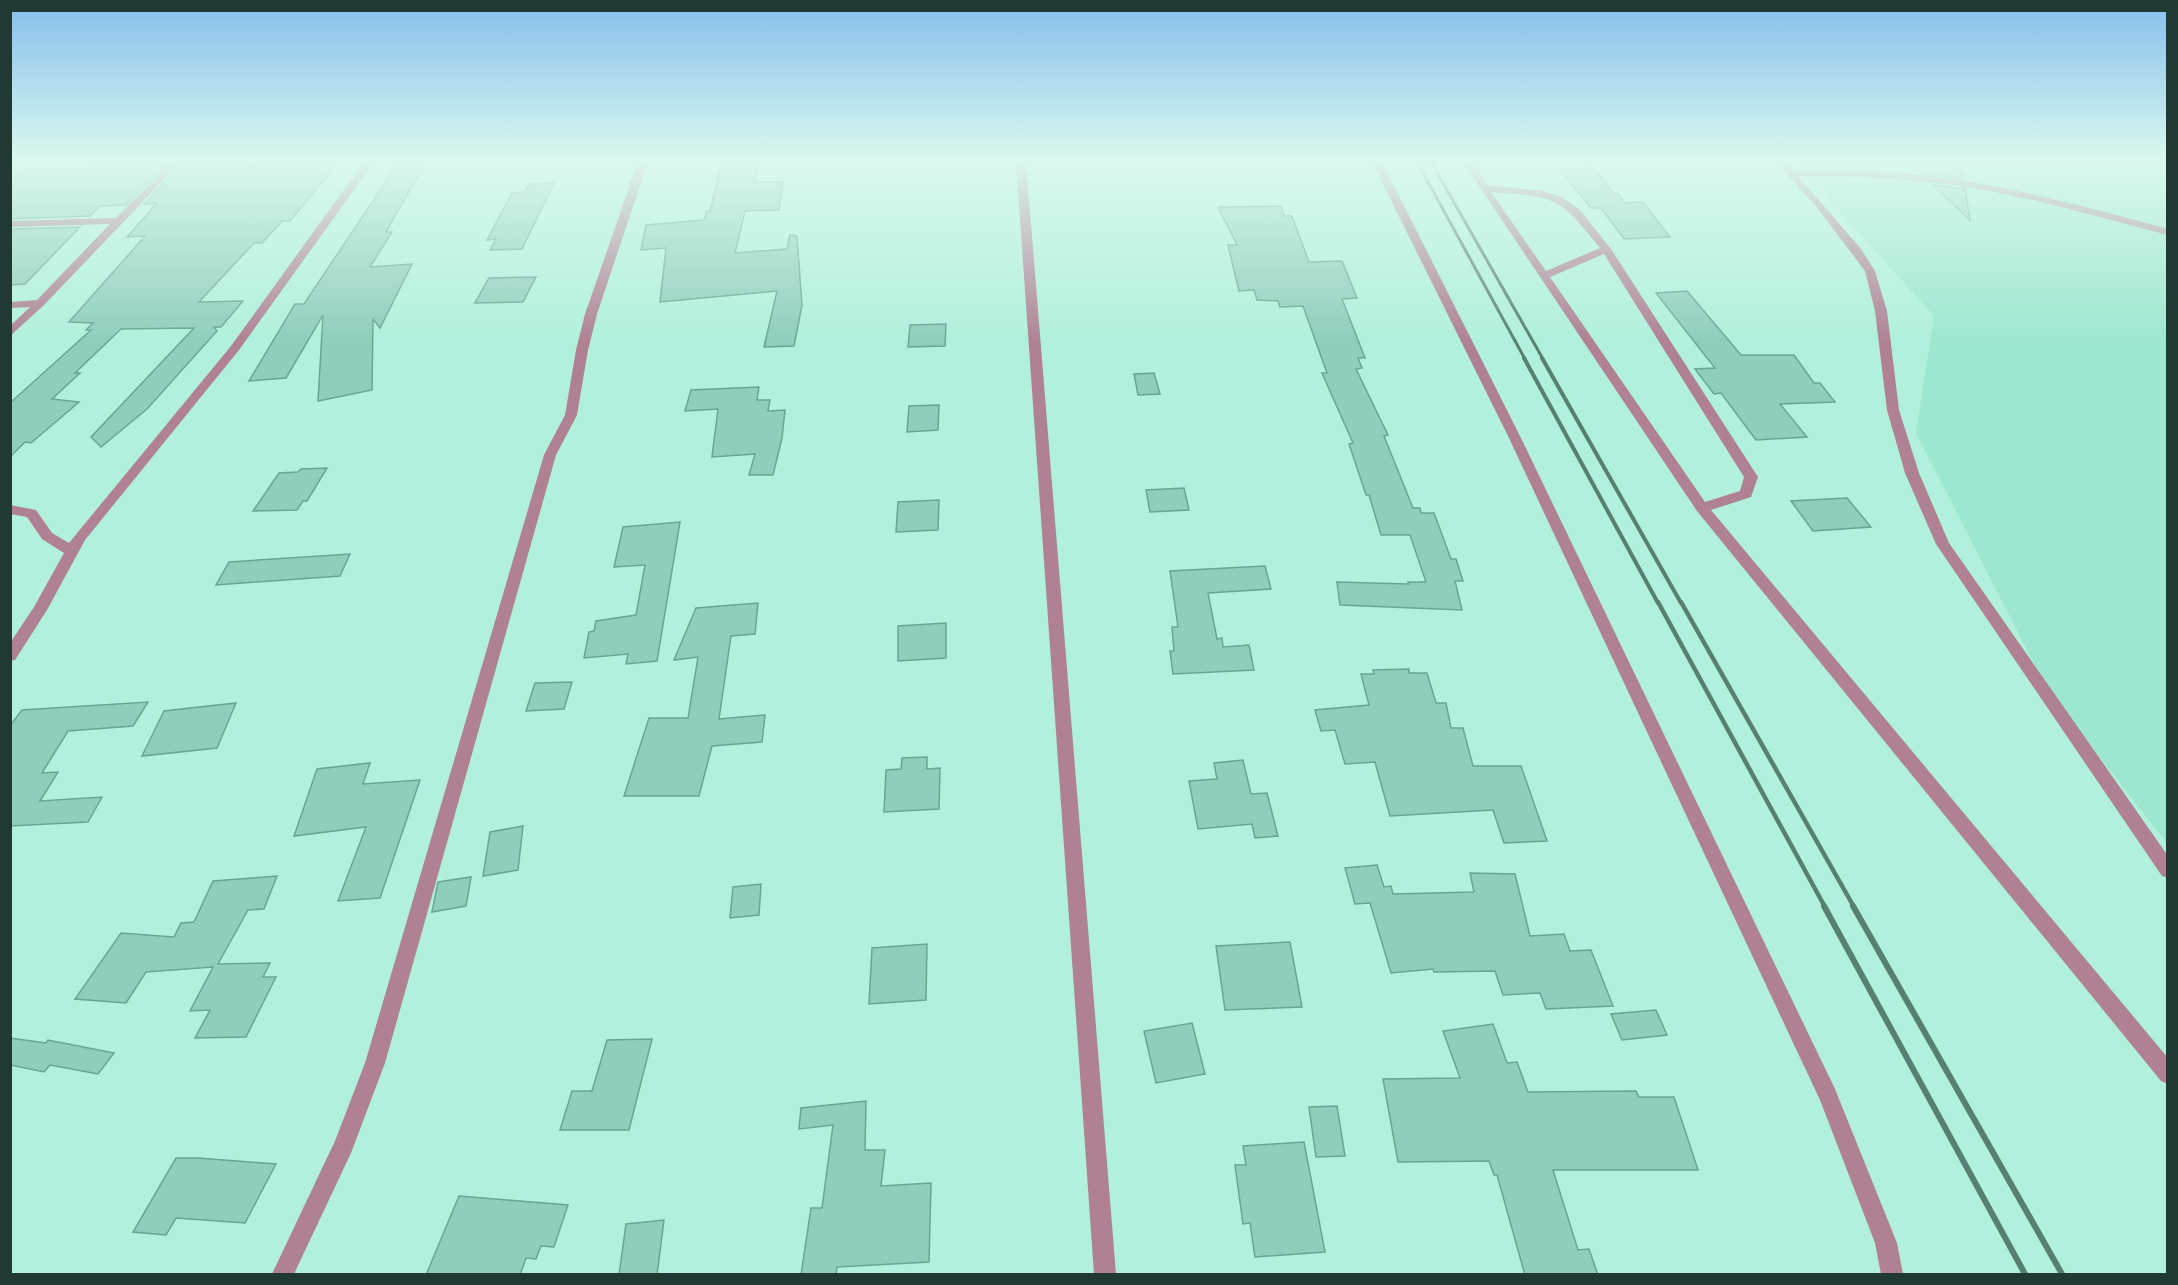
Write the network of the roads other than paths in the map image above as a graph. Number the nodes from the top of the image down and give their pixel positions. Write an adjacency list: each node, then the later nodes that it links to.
1 (84, 222): 11 (street)
2 (118, 222): 15 (street)
3 (325, 222): 20 (street)
4 (622, 222): 24 (street)
5 (1026, 222): 25 (street)
6 (1407, 222): 26 (street)
7 (1507, 222): 14 (street)
8 (1584, 222): 13 (street)
9 (1834, 222): 22 (street)
10 (2128, 222): 12 (street)
11 (10, 224)
12 (2168, 232)
13 (1606, 249): 14 (street); 18 (street)
14 (1544, 276): 18 (street)
15 (40, 303): 16 (street); 17 (street)
16 (10, 305)
17 (10, 333)
18 (1702, 508): 23 (street)
19 (10, 509): 20 (street)
20 (70, 551): 21 (street)
21 (10, 656)
22 (2168, 871)
23 (2168, 1074)
24 (283, 1275)
25 (1105, 1275)
26 (1892, 1275)

